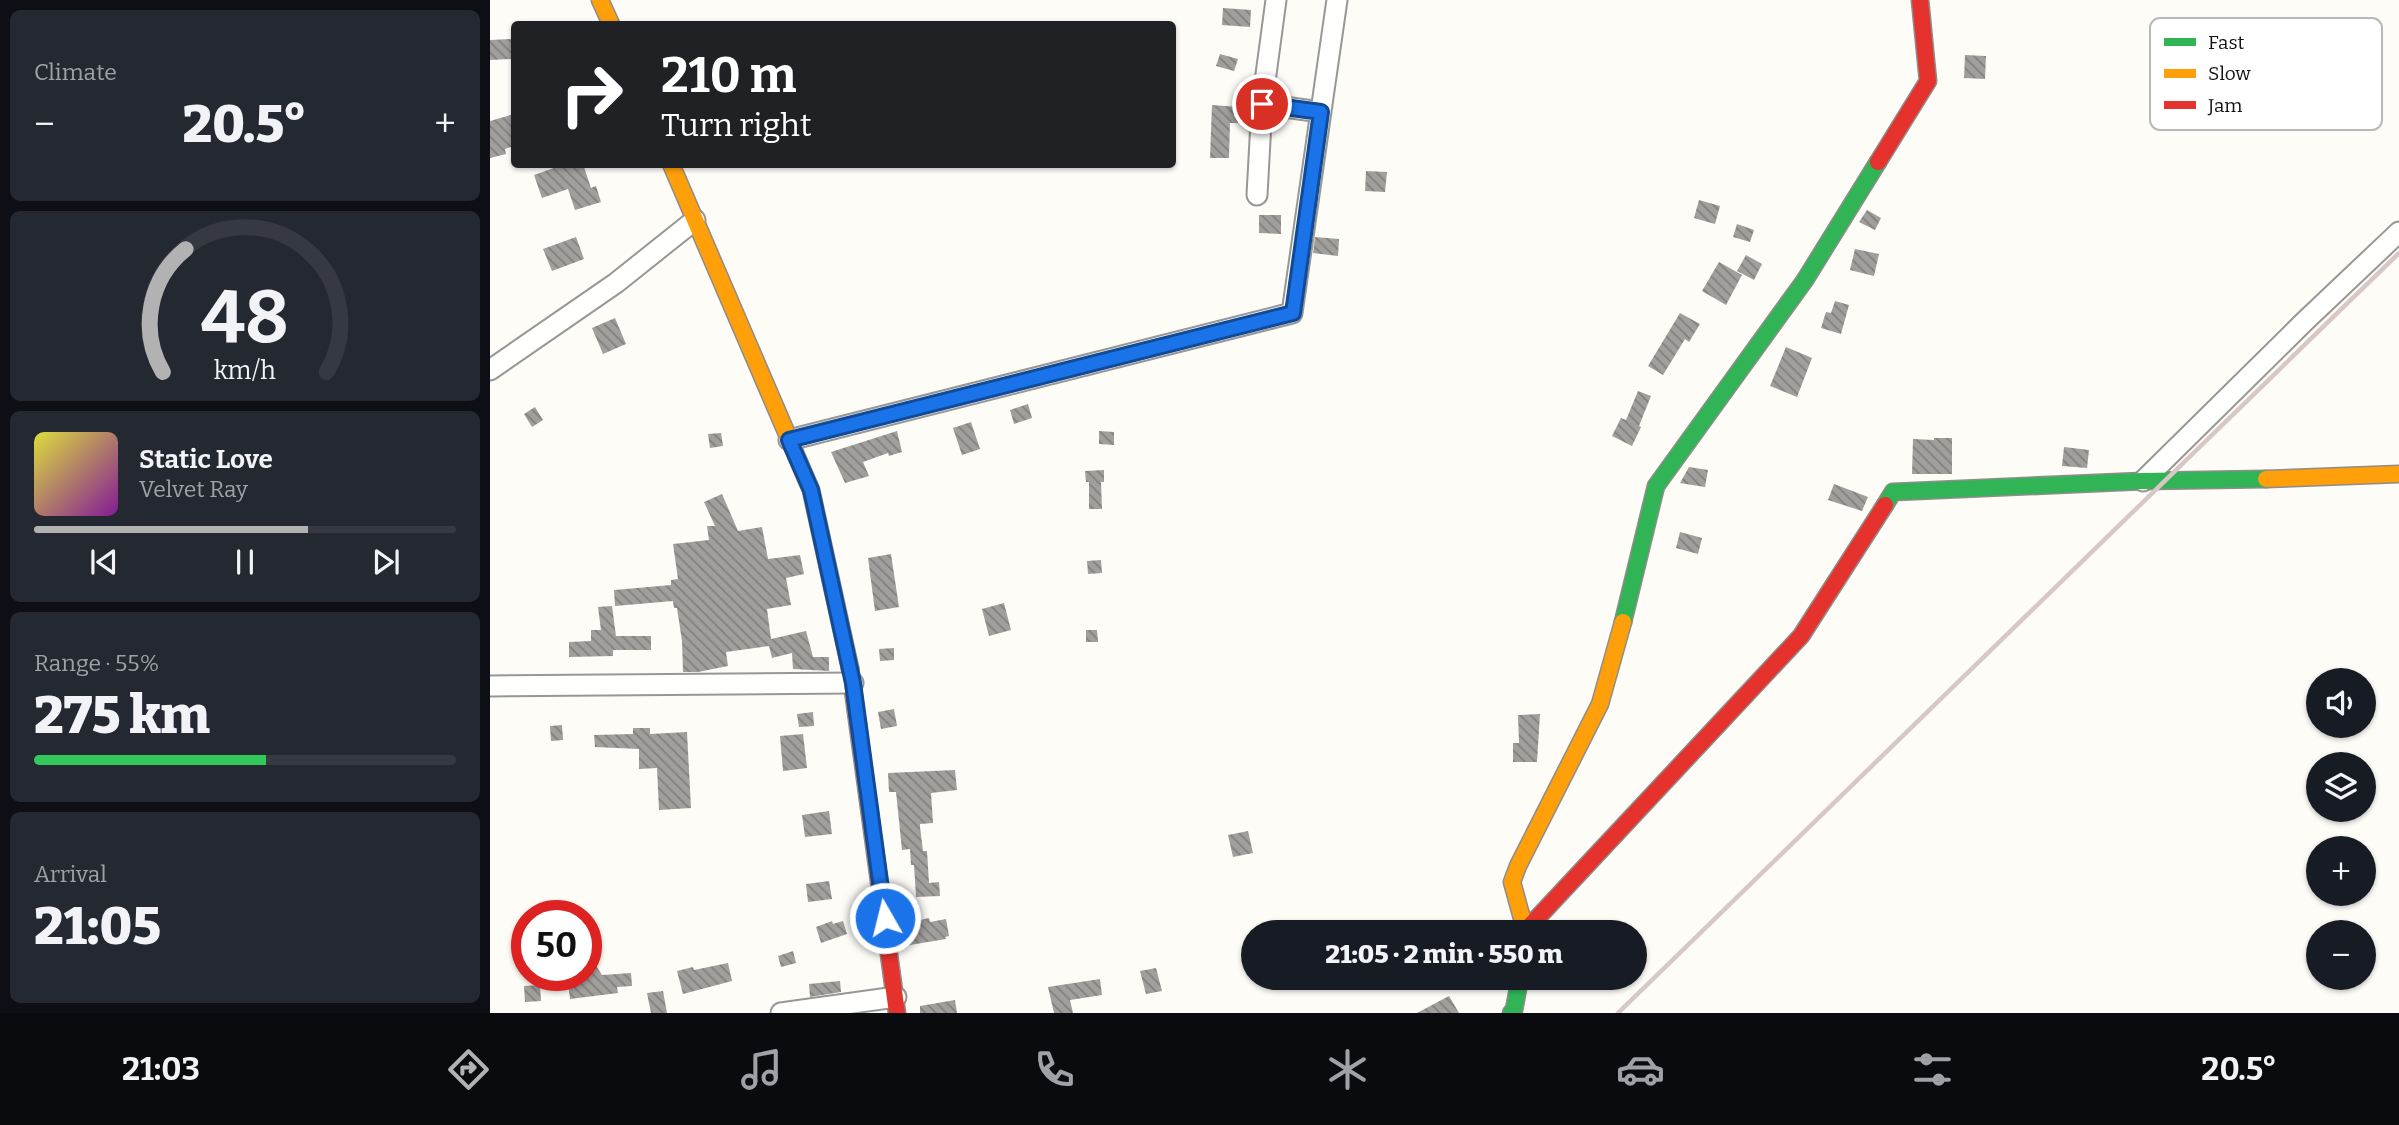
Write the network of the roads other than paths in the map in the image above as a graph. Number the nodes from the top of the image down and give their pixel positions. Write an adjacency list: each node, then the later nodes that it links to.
1 (600, 0): 5 (street)
2 (1276, 0): 6 (street)
3 (1337, 0): 7 (street)
4 (1920, 0): 18 (street)
5 (610, 21)
6 (1262, 104): 7 (street); 9 (street)
7 (1321, 112): 13 (street)
8 (673, 168): 10 (street)
9 (1257, 195)
10 (695, 220): 12 (street); 13 (street)
11 (2399, 232): 15 (street)
12 (490, 370)
13 (789, 440): 16 (street)
14 (2399, 474): 15 (street)
15 (2143, 481): 19 (street)
16 (853, 683): 17 (street); 21 (street)
17 (490, 686)
18 (1523, 920)
19 (1535, 920)
20 (1518, 990): 23 (street)
21 (897, 1005): 22 (street)
22 (781, 1013)
23 (1511, 1013)

